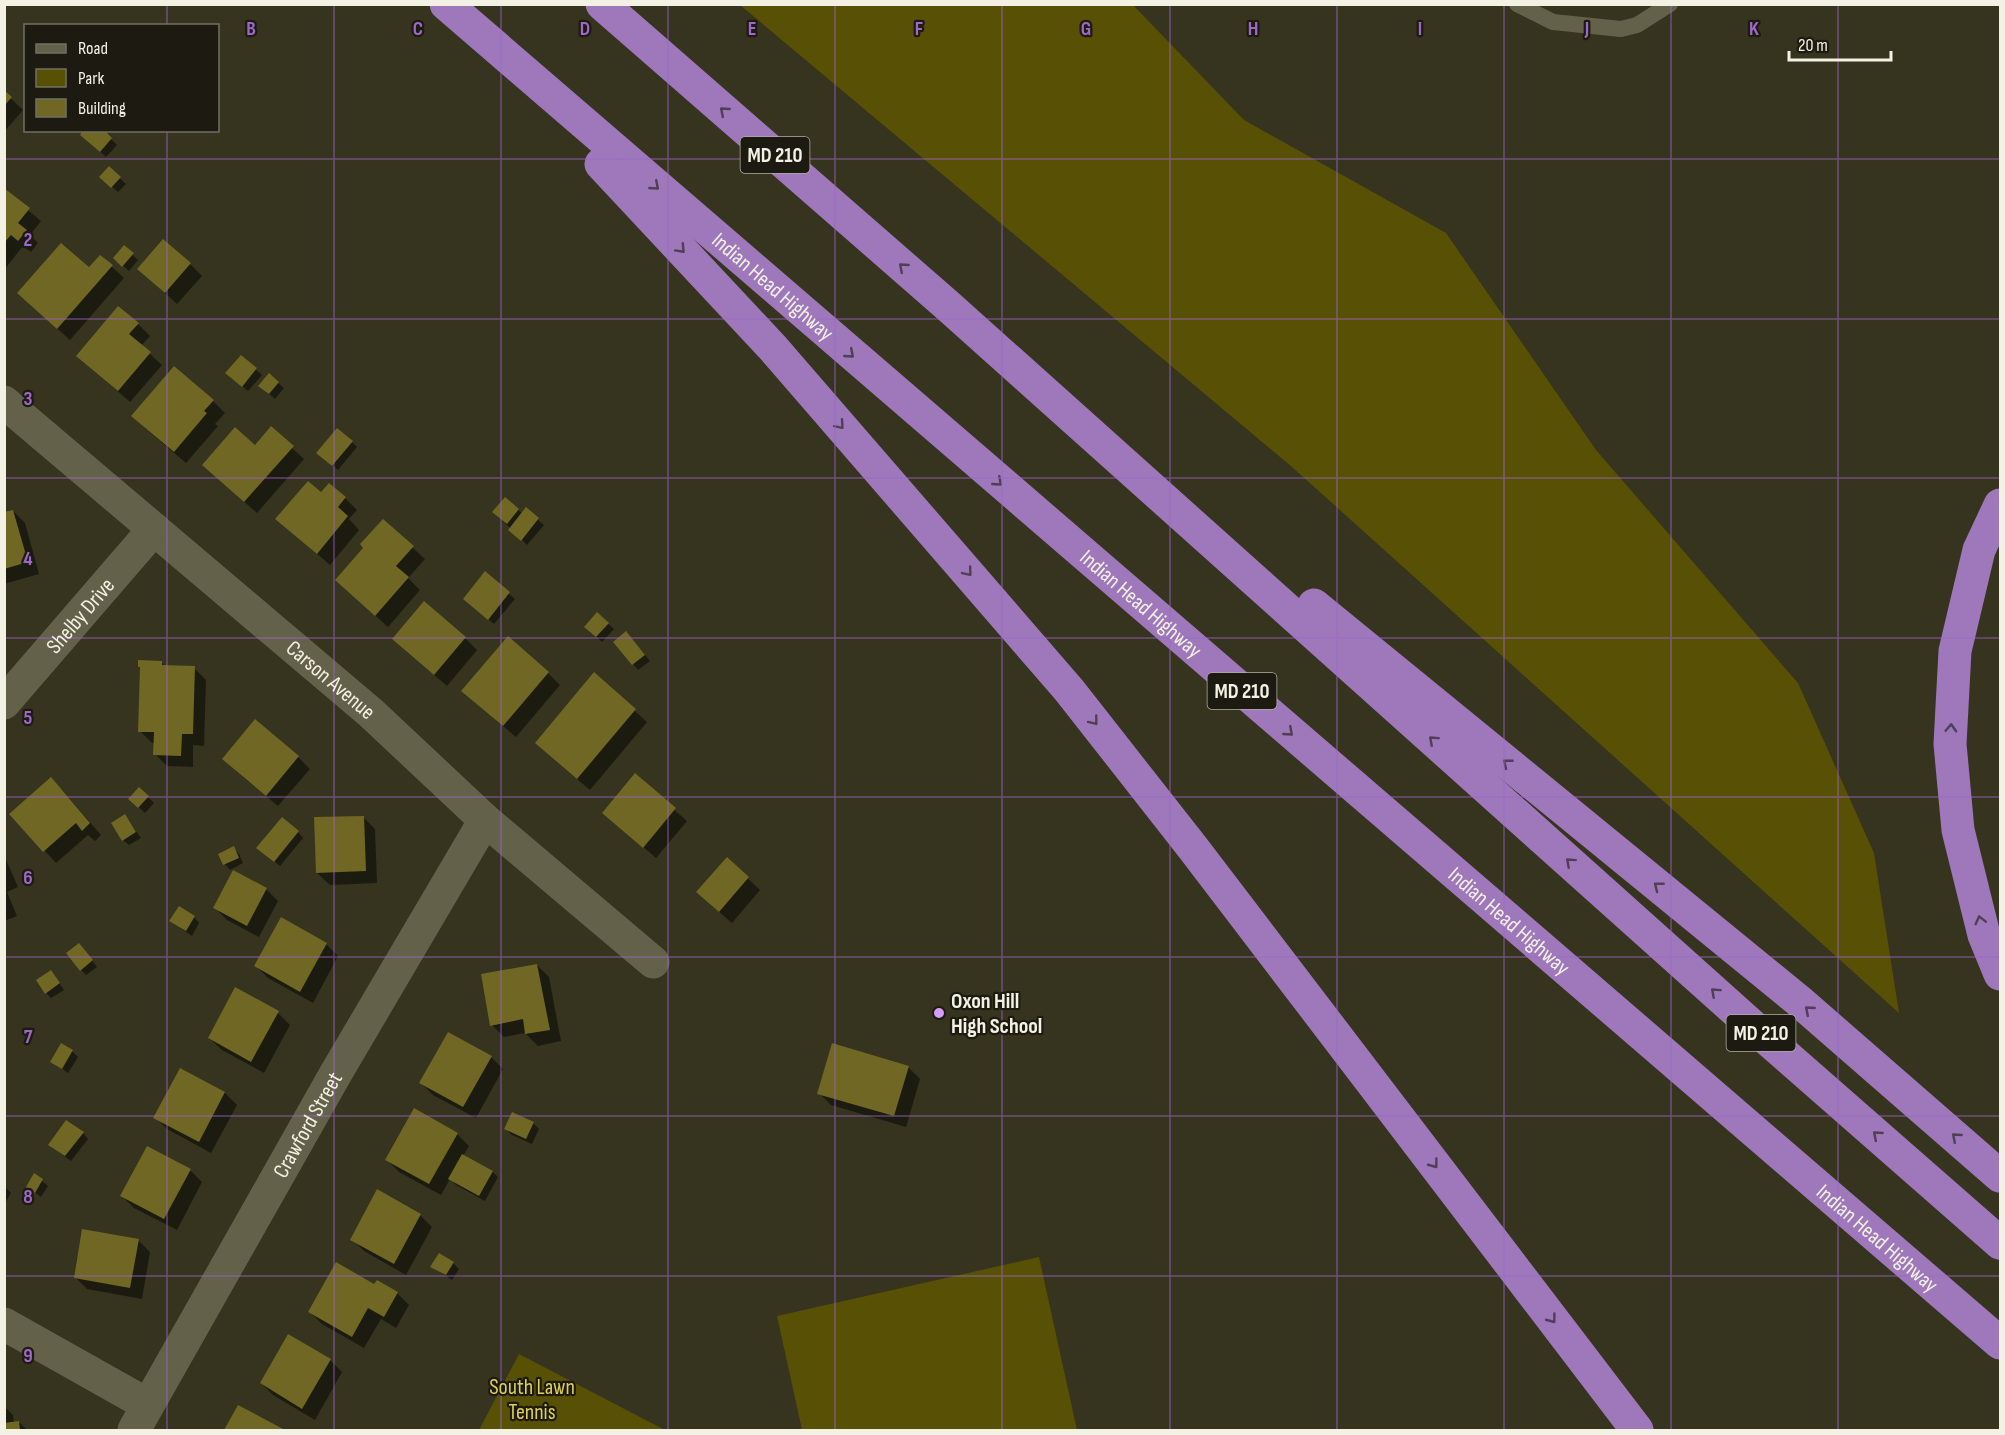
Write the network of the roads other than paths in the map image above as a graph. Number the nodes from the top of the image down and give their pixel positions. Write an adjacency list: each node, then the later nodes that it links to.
1 (446, 4): 5 (highway, Indian Head Highway / MD 210)
2 (602, 4): 6 (highway, MD 210, one-way to 2)
3 (1517, 4): 4 (lane)
4 (1670, 4)
5 (483, 38): 17 (highway, Indian Head Highway / MD 210, one-way to 17); 19 (highway, one-way to 19)
6 (947, 305): 14 (highway, one-way to 6); 15 (highway, MD 210, one-way to 6)
7 (4, 402): 9 (street, Carson Avenue)
8 (2001, 505): 13 (highway, one-way to 8)
9 (154, 529): 10 (street, Shelby Drive); 11 (street, Carson Avenue)
10 (4, 703)
11 (485, 820): 12 (street, Carson Avenue); 18 (street, Crawford Street)
12 (653, 962)
13 (2001, 974)
14 (2001, 1176)
15 (2001, 1243)
16 (4, 1324): 18 (street)
17 (2001, 1343)
18 (141, 1418)
19 (1637, 1431)

